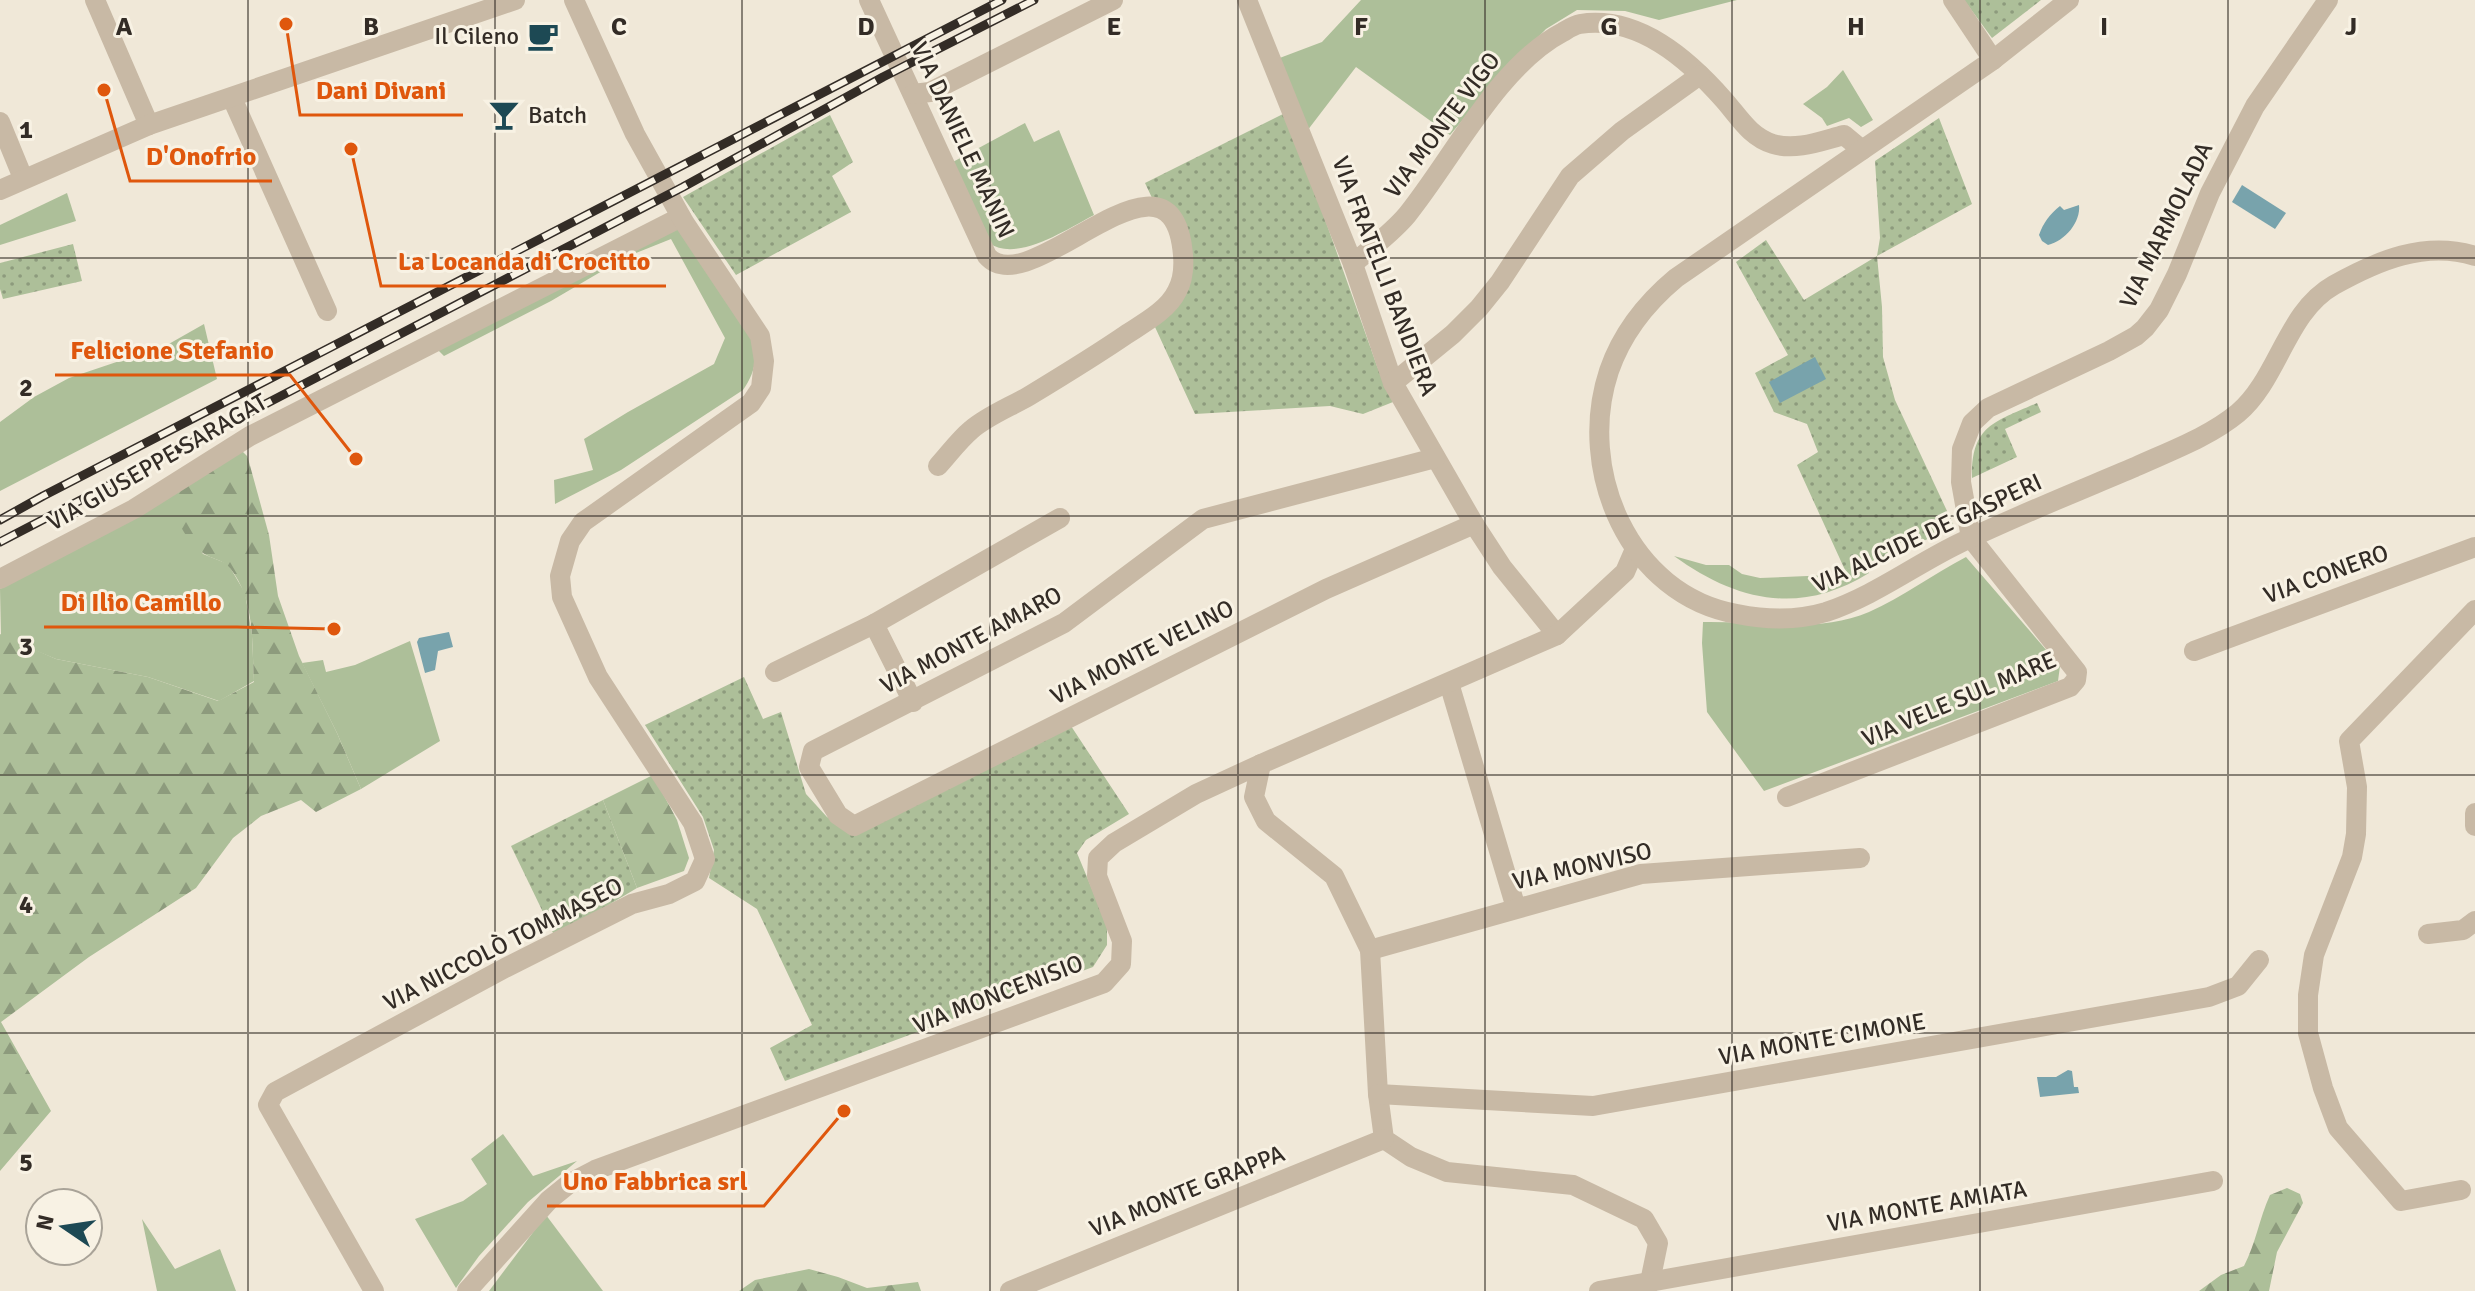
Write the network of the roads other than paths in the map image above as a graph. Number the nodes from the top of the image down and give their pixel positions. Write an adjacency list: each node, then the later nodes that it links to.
1 (95, 0): 15 (street)
2 (515, 0): 13 (street)
3 (574, 0): 19 (street, VIA NICCOLÒ TOMMASEO)
4 (869, 0): 12 (street, VIA DANIELE MANIN)
5 (1113, 0): 12 (street)
6 (1247, 0): 21 (street, VIA FRATELLI BANDIERA)
7 (1953, 0): 10 (street)
8 (2069, 0): 10 (street, VIA ALCIDE DE GASPERI)
9 (2328, 0): 28 (street, VIA MARMOLADA)
10 (1993, 60): 16 (street, VIA ALCIDE DE GASPERI)
11 (1700, 75): 16 (street, VIA MONTE VIGO); 21 (street, VIA MONTE VIGO); 23 (street)
12 (913, 94): 25 (street, VIA DANIELE MANIN)
13 (232, 98): 15 (street); 22 (street)
14 (0, 122): 17 (street)
15 (149, 125): 17 (street)
16 (1862, 150): 30 (street, VIA ALCIDE DE GASPERI)
17 (23, 178): 18 (street)
18 (0, 190)
19 (681, 217): 31 (street, VIA GIUSEPPE SARAGAT); 55 (street, VIA NICCOLÒ TOMMASEO)
20 (2475, 256): 28 (street, VIA ALCIDE DE GASPERI)
21 (1353, 264): 23 (street, VIA FRATELLI BANDIERA)
22 (327, 311)
23 (1393, 383): 24 (street, VIA FRATELLI BANDIERA)
24 (1435, 458): 27 (street, VIA FRATELLI BANDIERA); 38 (street, VIA MONTE AMARO)
25 (938, 466)
26 (1060, 518): 33 (street)
27 (1474, 524): 34 (street, VIA FRATELLI BANDIERA); 42 (street, VIA MONTE VELINO)
28 (1971, 538): 30 (street, VIA ALCIDE DE GASPERI); 40 (street, VIA VELE SUL MARE)
29 (2475, 547): 35 (street, VIA CONERO)
30 (1635, 549): 34 (street, VIA MONCENISIO)
31 (0, 579)
32 (2475, 610): 53 (street)
33 (874, 624): 36 (street); 38 (street)
34 (1557, 635): 37 (street, VIA MONCENISIO)
35 (2194, 651)
36 (775, 672)
37 (1449, 683): 39 (street, VIA MONCENISIO); 45 (street)
38 (913, 702): 42 (street, VIA MONTE AMARO)
39 (1261, 764): 48 (street); 56 (street, VIA MONCENISIO)
40 (1787, 797)
41 (2475, 813): 43 (street)
42 (838, 815)
43 (2475, 826)
44 (1860, 858): 45 (street, VIA MONVISO)
45 (1516, 908): 48 (street, VIA MONVISO)
46 (2475, 921): 47 (street)
47 (2428, 934)
48 (1370, 950): 50 (street)
49 (2259, 960): 50 (street, VIA MONTE CIMONE)
50 (1378, 1094): 51 (street)
51 (1384, 1139): 54 (street); 57 (street, VIA MONTE GRAPPA)
52 (2213, 1181): 54 (street, VIA MONTE AMIATA)
53 (2461, 1190)
54 (1648, 1286): 58 (street, VIA MONTE AMIATA)
55 (374, 1291)
56 (467, 1291)
57 (1010, 1291)
58 (1599, 1291)

